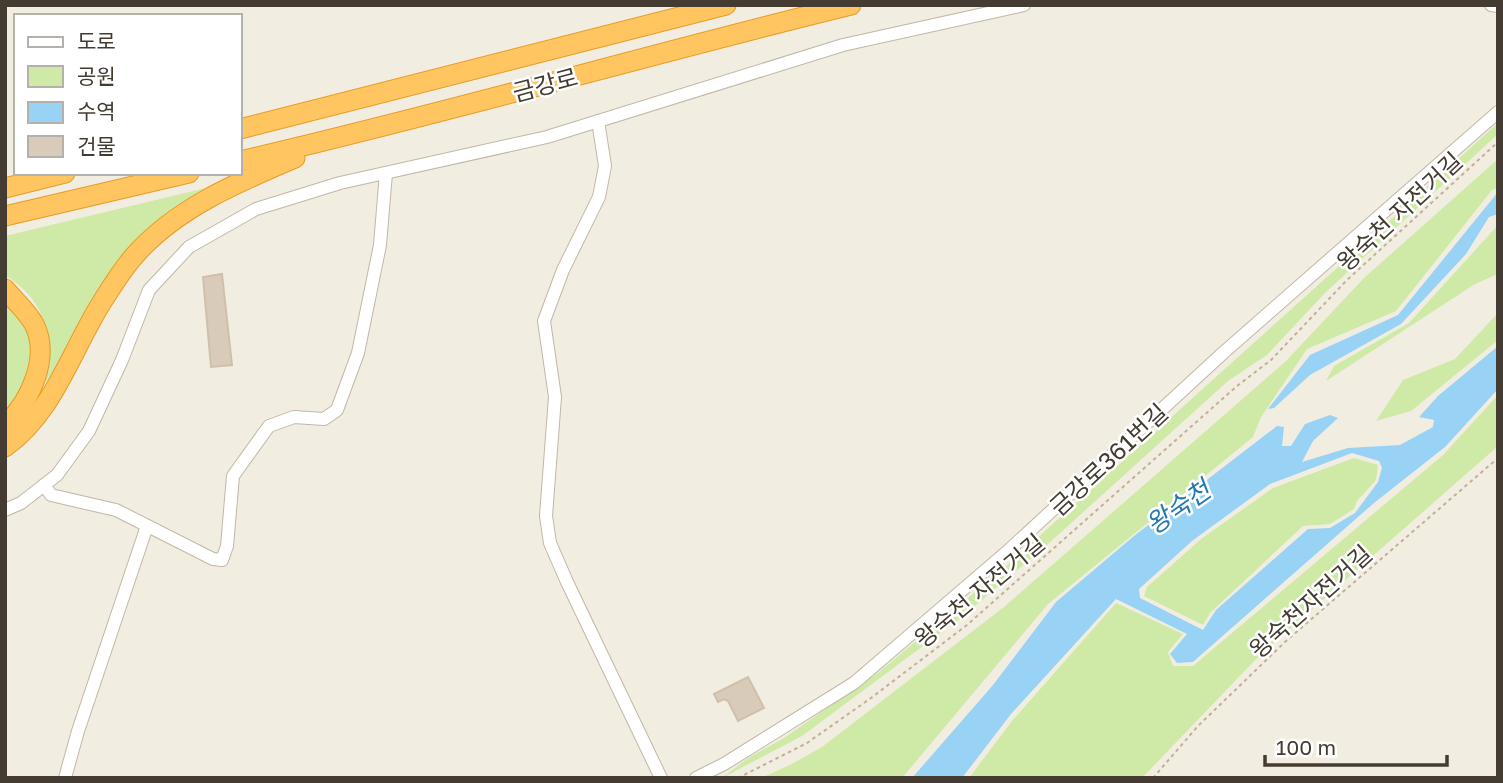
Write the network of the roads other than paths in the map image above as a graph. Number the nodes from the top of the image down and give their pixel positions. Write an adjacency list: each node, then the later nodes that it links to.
1 (726, 5): 8 (highway, 금강로)
2 (851, 5): 9 (highway, 금강로)
3 (1024, 5): 7 (street)
4 (1491, 5): 5 (street)
5 (1498, 6)
6 (1498, 112): 24 (street, 금강로361번길)
7 (598, 121): 11 (street); 23 (street)
8 (242, 128)
9 (343, 137): 10 (highway, 금강로); 18 (highway)
10 (242, 161)
11 (386, 173): 19 (street); 21 (street)
12 (57, 175): 14 (highway)
13 (180, 175): 15 (highway)
14 (5, 188)
15 (5, 216)
16 (5, 289): 17 (highway)
17 (5, 425)
18 (5, 447)
19 (44, 485): 20 (street); 21 (street)
20 (5, 510)
21 (146, 526): 22 (street)
22 (65, 778)
23 (661, 778)
24 (696, 778)

